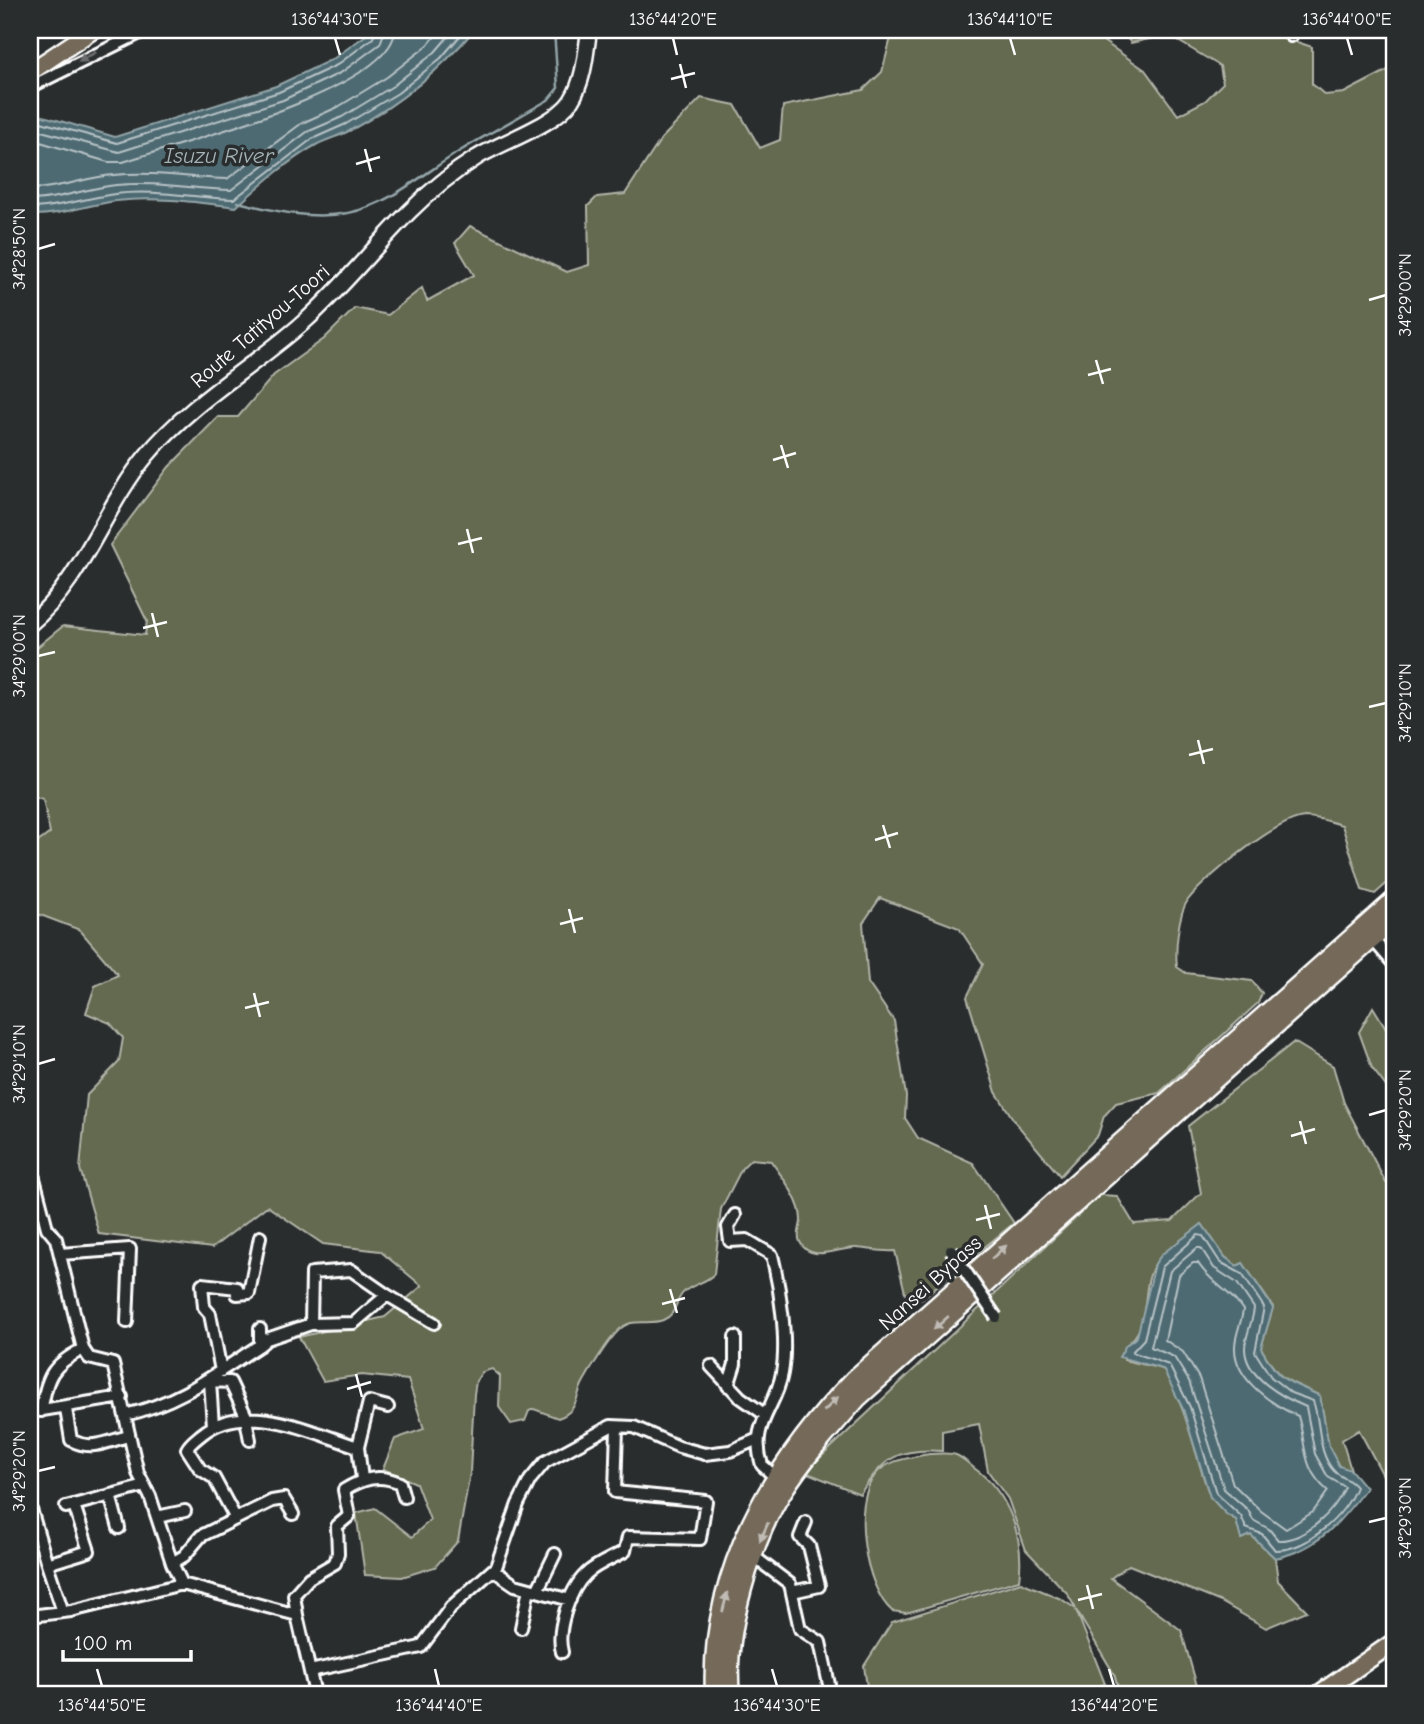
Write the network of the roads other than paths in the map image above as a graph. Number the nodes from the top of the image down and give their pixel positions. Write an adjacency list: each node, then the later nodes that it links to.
1 (93, 30): 4 (main road)
2 (146, 30): 5 (street, one-way to 5)
3 (589, 30): 6 (main road, Route Tatityou-Toori)
4 (30, 72)
5 (30, 87)
6 (30, 624)
7 (1394, 901): 9 (highway, Nansei Bypass)
8 (1394, 919): 9 (highway, Nansei Bypass)
9 (1368, 933): 10 (street); 42 (highway, Nansei Bypass, one-way to 9); 55 (highway, Nansei Bypass, one-way to 55)
10 (1394, 964)
11 (30, 1163): 15 (street)
12 (735, 1215): 33 (street)
13 (260, 1237): 26 (street)
14 (951, 1250): 17 (street, bridge)
15 (60, 1254): 18 (street); 24 (street)
16 (387, 1295): 19 (street); 20 (street); 20 (street)
17 (996, 1317)
18 (127, 1322)
19 (434, 1323)
20 (311, 1324): 23 (street)
21 (260, 1329): 23 (street)
22 (735, 1337): 28 (street)
23 (260, 1345): 26 (street)
24 (83, 1349): 29 (street); 32 (street)
25 (711, 1366): 28 (street)
26 (221, 1371): 27 (street)
27 (210, 1381): 34 (street); 35 (street); 36 (street)
28 (728, 1386): 33 (street)
29 (122, 1397): 31 (street); 34 (street)
30 (388, 1407): 41 (street)
31 (65, 1409): 32 (street); 38 (street)
32 (33, 1414)
33 (764, 1414): 39 (street)
34 (125, 1415): 38 (street)
35 (246, 1420): 36 (street); 40 (street); 41 (street)
36 (212, 1426): 51 (street)
37 (617, 1427): 39 (street); 58 (street); 62 (street)
38 (128, 1437): 44 (street)
39 (758, 1439): 42 (street)
40 (250, 1440)
41 (358, 1447): 43 (street)
42 (775, 1477): 71 (highway, Nansei Bypass, one-way to 42)
43 (362, 1479): 46 (street); 64 (street)
44 (145, 1486): 45 (street); 50 (street)
45 (110, 1495): 53 (street); 57 (street)
46 (404, 1497)
47 (30, 1506): 57 (street)
48 (185, 1511): 50 (street)
49 (293, 1514): 51 (street)
50 (157, 1517): 56 (street)
51 (236, 1519): 56 (street)
52 (806, 1522): 61 (street)
53 (119, 1528)
54 (555, 1555): 60 (street)
55 (752, 1556): 61 (street); 72 (highway, Nansei Bypass)
56 (172, 1563): 59 (street)
57 (47, 1564): 63 (street)
58 (493, 1570): 60 (street); 69 (street)
59 (182, 1584): 63 (street); 64 (street)
60 (533, 1590): 62 (street); 66 (street)
61 (792, 1592): 73 (street)
62 (570, 1600): 68 (street)
63 (63, 1612): 65 (street)
64 (297, 1615): 69 (street)
65 (30, 1616)
66 (521, 1628)
67 (1394, 1642): 74 (main road)
68 (562, 1652)
69 (310, 1671): 70 (street)
70 (315, 1694)
71 (715, 1694)
72 (730, 1694)
73 (831, 1694)
74 (1319, 1694)

